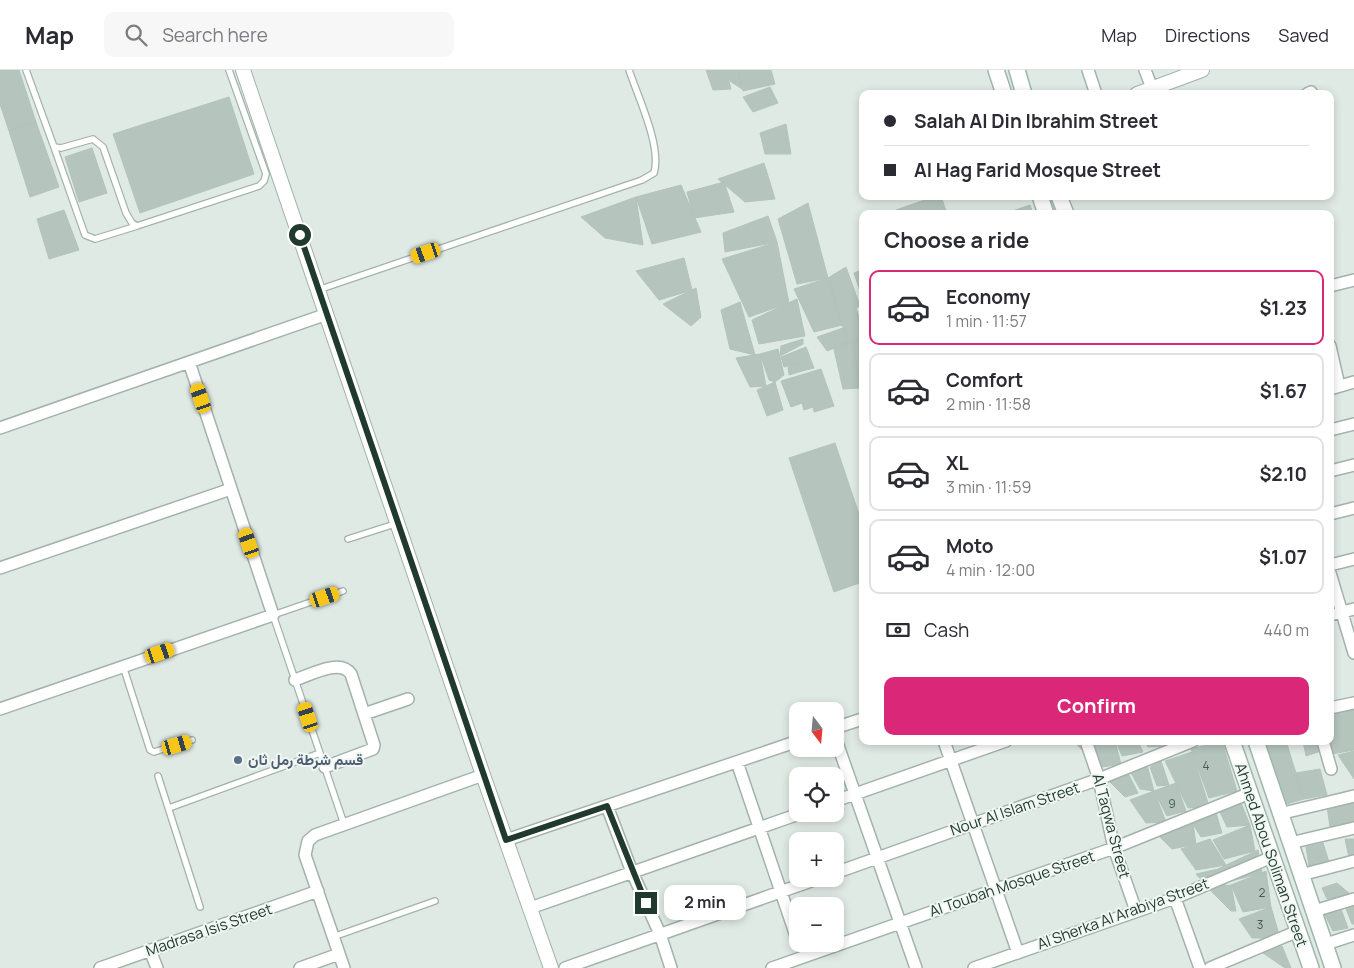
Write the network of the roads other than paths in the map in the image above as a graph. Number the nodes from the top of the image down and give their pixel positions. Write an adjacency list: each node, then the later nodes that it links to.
1 (26, 70): 15 (lane)
2 (229, 70): 16 (lane)
3 (243, 70): 19 (street)
4 (629, 70): 19 (lane)
5 (996, 70): 11 (main road)
6 (1017, 70): 12 (main road)
7 (1088, 70): 13 (street)
8 (1145, 70): 10 (street)
9 (1197, 71): 10 (street)
10 (1152, 88): 14 (street)
11 (1003, 90)
12 (1023, 90)
13 (1095, 90)
14 (1147, 90)
15 (54, 147): 16 (lane); 16 (lane)
16 (137, 226)
17 (1354, 280): 18 (street)
18 (1334, 285)
19 (318, 290): 20 (street)
20 (327, 314): 21 (street); 32 (street)
21 (189, 362): 25 (street); 29 (street)
22 (1354, 382): 23 (street)
23 (1334, 387)
24 (1354, 424): 26 (street)
25 (0, 428)
26 (1334, 429)
27 (1354, 465): 28 (street)
28 (1334, 470)
29 (231, 489): 36 (street); 42 (street)
30 (1354, 508): 31 (street)
31 (1334, 513)
32 (398, 523): 33 (lane); 68 (street)
33 (348, 539)
34 (1354, 559): 35 (street)
35 (1334, 564)
36 (0, 568)
37 (1334, 585): 40 (street)
38 (344, 591): 42 (lane)
39 (1354, 609): 40 (street)
40 (1342, 612): 41 (street); 43 (street)
41 (1334, 614)
42 (273, 615): 44 (street); 45 (lane)
43 (1354, 653)
44 (123, 666): 49 (street); 53 (lane)
45 (296, 680): 50 (street); 62 (lane)
46 (408, 699): 50 (street)
47 (1354, 703): 48 (street)
48 (1334, 707)
49 (0, 709)
50 (364, 714): 66 (street)
51 (859, 720): 52 (street)
52 (844, 725)
53 (192, 740)
54 (789, 744): 65 (street)
55 (945, 745): 64 (street)
56 (995, 745): 64 (street)
57 (1087, 745): 71 (street, Al Taqwa Street)
58 (1183, 745): 71 (street, Nour Al Islam Street)
59 (1233, 745): 72 (main road, Ahmed Abou Soliman Street)
60 (1257, 745): 70 (main road, Ahmed Abou Soliman Street)
61 (1324, 745): 67 (street)
62 (320, 753): 66 (lane); 77 (lane)
63 (842, 758): 73 (street)
64 (951, 761): 73 (street); 81 (street)
65 (737, 762): 76 (street); 82 (street)
66 (324, 767): 80 (lane)
67 (1331, 769)
68 (483, 775): 80 (street); 84 (street)
69 (158, 776): 77 (lane)
70 (1268, 779): 72 (main road); 78 (main road, Ahmed Abou Soliman Street)
71 (1099, 780): 81 (street, Nour Al Islam Street); 86 (street, Al Taqwa Street)
72 (1248, 787): 86 (street, Al Toubah Mosque Street); 87 (main road, Ahmed Abou Soliman Street)
73 (855, 794): 75 (street); 88 (street)
74 (1354, 796): 78 (street)
75 (844, 798)
76 (607, 806): 84 (street); 91 (street)
77 (168, 808): 100 (lane)
78 (1279, 814): 85 (main road, Ahmed Abou Soliman Street)
79 (789, 818): 82 (street)
80 (344, 824): 95 (street)
81 (973, 824): 88 (street, Nour Al Islam Street); 94 (street)
82 (759, 828): 91 (street); 96 (street)
83 (1354, 828): 85 (street)
84 (506, 840): 101 (street)
85 (1290, 843): 92 (main road, Ahmed Abou Soliman Street)
86 (1114, 848): 94 (street, Al Toubah Mosque Street); 103 (street, Al Taqwa Street)
87 (1272, 857): 97 (street, Al Sherka Al Arabiya Street); 106 (main road, Ahmed Abou Soliman Street)
88 (877, 858): 90 (street, Nour Al Islam Street); 105 (street)
89 (1354, 861): 92 (street)
90 (844, 869)
91 (632, 872): 101 (street); 107 (street)
92 (1301, 875): 102 (main road, Ahmed Abou Soliman Street)
93 (794, 887): 96 (street)
94 (996, 890): 105 (street, Al Toubah Mosque Street); 112 (street)
95 (318, 892): 109 (street); 111 (street, Madrasa Isis Street)
96 (780, 892): 104 (street); 107 (street)
97 (1175, 898): 103 (street, Al Sherka Al Arabiya Street); 125 (street)
98 (1354, 899): 102 (street)
99 (436, 901): 109 (lane)
100 (200, 906)
101 (530, 908): 119 (street)
102 (1314, 911): 110 (main road, Ahmed Abou Soliman Street)
103 (1136, 912): 112 (street, Al Sherka Al Arabiya Street)
104 (789, 918)
105 (900, 923): 114 (street, Al Toubah Mosque Street); 123 (street)
106 (1298, 931): 126 (street); 127 (main road, Ahmed Abou Soliman Street)
107 (660, 934): 120 (street); 121 (street)
108 (1354, 934): 110 (street)
109 (333, 938): 113 (street)
110 (1326, 944): 128 (main road, Ahmed Abou Soliman Street)
111 (150, 950): 115 (street, Madrasa Isis Street); 116 (street)
112 (1018, 952): 124 (street, Al Sherka Al Arabiya Street)
113 (339, 954): 117 (street); 118 (street)
114 (804, 963): 122 (street, Al Toubah Mosque Street)
115 (100, 968)
116 (156, 968)
117 (300, 968)
118 (344, 968)
119 (551, 968)
120 (565, 968)
121 (672, 968)
122 (772, 968)
123 (916, 968)
124 (974, 968)
125 (1200, 968)
126 (1210, 968)
127 (1310, 968)
128 (1334, 968)

